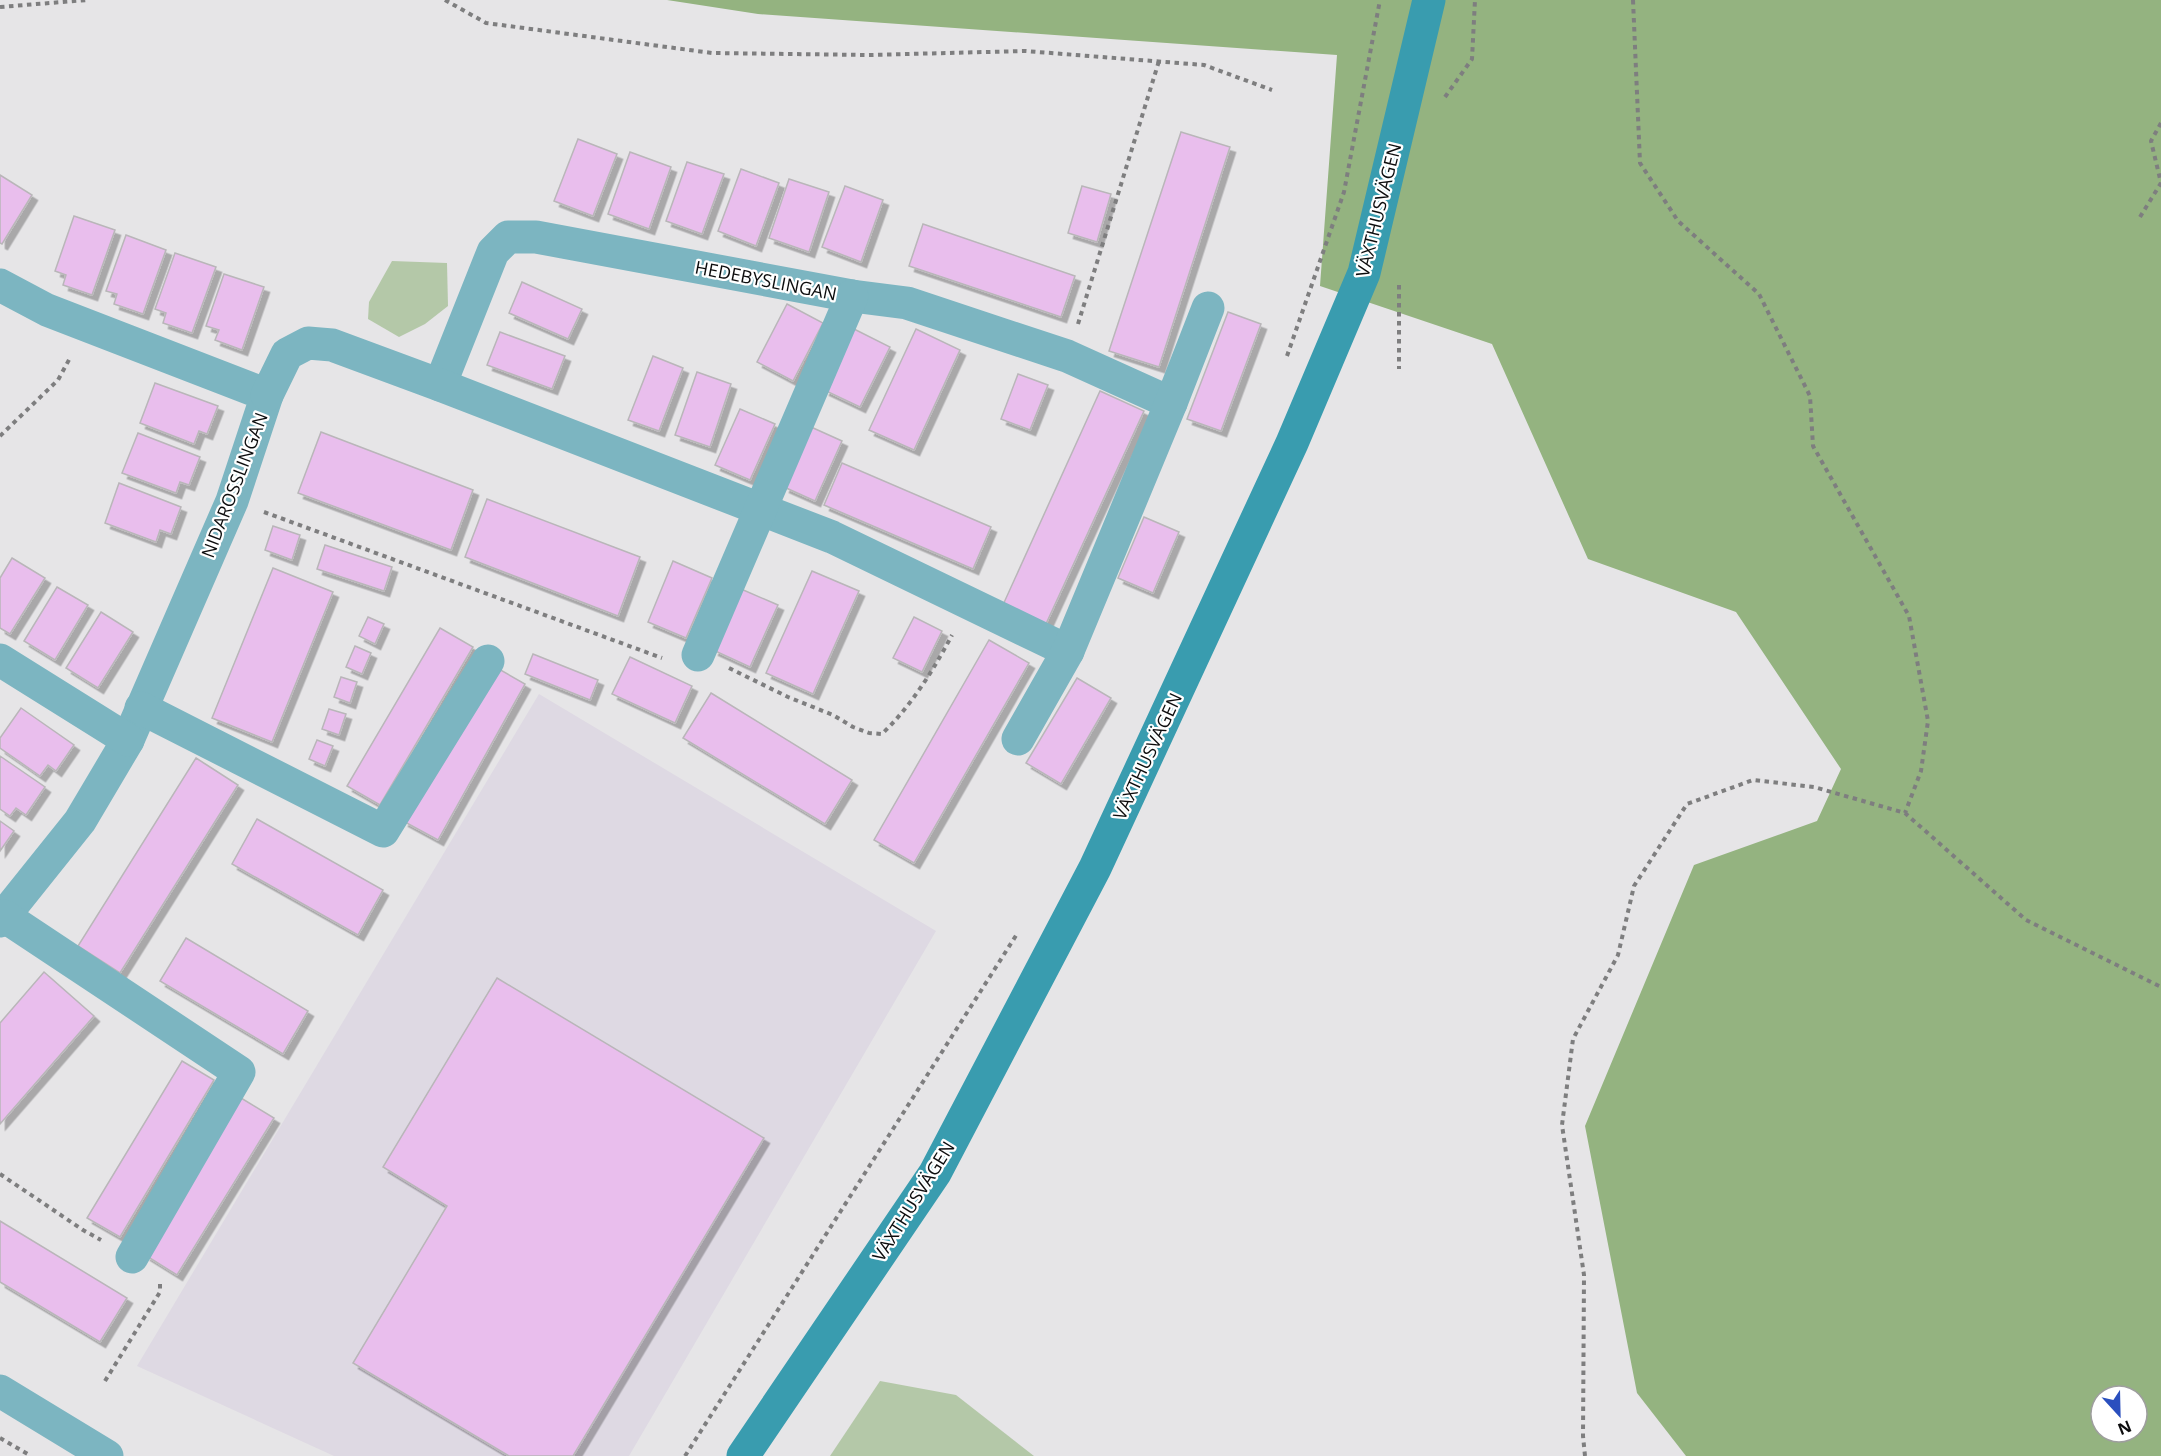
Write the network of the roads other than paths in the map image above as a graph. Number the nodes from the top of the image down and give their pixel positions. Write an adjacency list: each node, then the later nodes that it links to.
1 (1429, 0): 20 (street, VÄXTHUSVÄGEN)
2 (0, 285): 6 (street, NIDAROSSLINGAN)
3 (852, 296): 5 (street, HEDEBYSLINGAN); 7 (street, HEDEBYSLINGAN); 8 (street)
4 (1208, 308): 7 (street)
5 (440, 385): 6 (street); 8 (street)
6 (267, 395): 13 (street, NIDAROSSLINGAN)
7 (1171, 403): 9 (street)
8 (760, 508): 9 (street); 10 (street)
9 (1068, 651): 14 (street)
10 (698, 655)
11 (0, 660): 15 (street)
12 (488, 661): 13 (street)
13 (141, 708): 15 (street, NIDAROSSLINGAN)
14 (1018, 739)
15 (128, 740): 16 (street, NIDAROSSLINGAN)
16 (2, 919): 17 (street)
17 (132, 1257)
18 (0, 1391): 19 (street)
19 (107, 1456)
20 (743, 1456)

